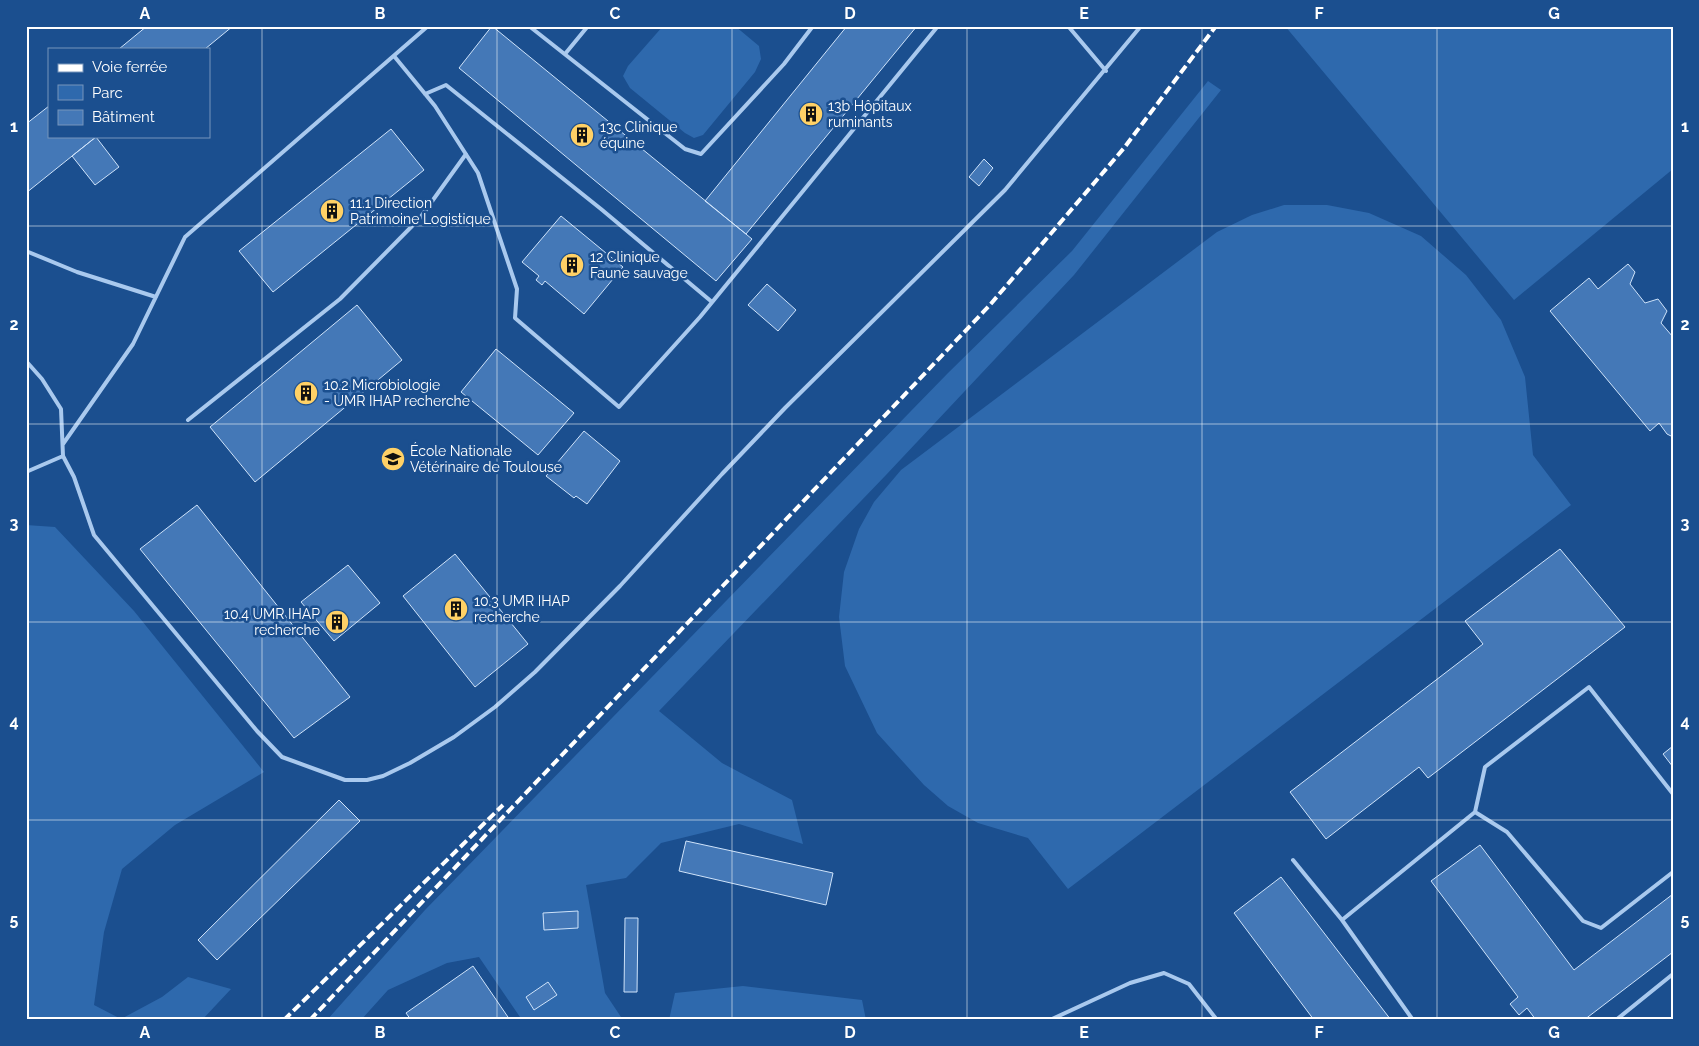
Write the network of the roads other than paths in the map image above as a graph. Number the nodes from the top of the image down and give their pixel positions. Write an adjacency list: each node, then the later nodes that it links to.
1 (428, 26): 9 (lane)
2 (529, 26): 8 (lane)
3 (588, 26): 8 (lane)
4 (813, 26): 8 (lane)
5 (938, 26): 15 (lane)
6 (1068, 26): 10 (lane)
7 (1141, 26): 10 (lane)
8 (565, 54)
9 (394, 56): 11 (lane); 14 (lane)
10 (1106, 70): 19 (lane)
11 (425, 94): 12 (lane); 15 (lane)
12 (466, 154): 15 (lane); 17 (lane)
13 (26, 251): 14 (lane)
14 (156, 297): 18 (lane)
15 (712, 302)
16 (26, 361): 18 (lane)
17 (188, 420)
18 (62, 445): 19 (lane)
19 (63, 456): 20 (lane)
20 (26, 472)
21 (1673, 794): 22 (lane)
22 (1474, 812): 24 (lane); 25 (lane)
23 (1293, 860): 25 (lane)
24 (1673, 872)
25 (1342, 920): 29 (lane)
26 (1673, 974): 30 (lane)
27 (1050, 1020): 28 (lane)
28 (1216, 1020)
29 (1413, 1020)
30 (1616, 1020)

